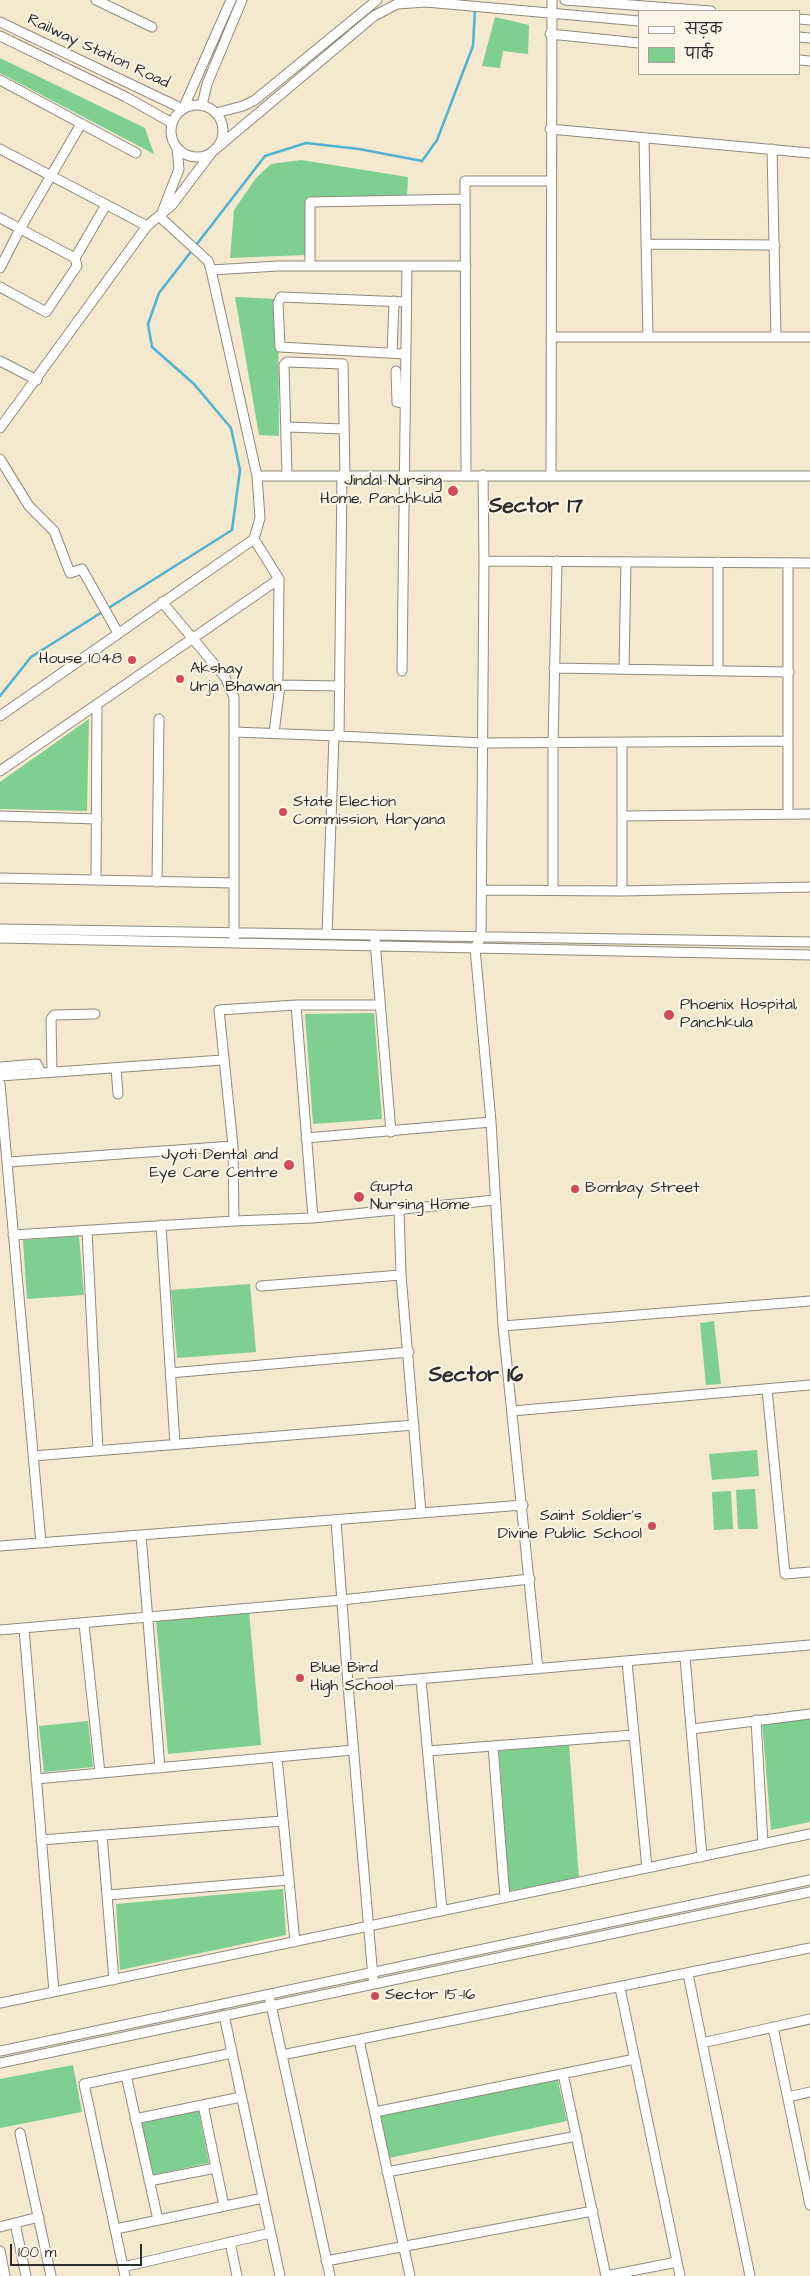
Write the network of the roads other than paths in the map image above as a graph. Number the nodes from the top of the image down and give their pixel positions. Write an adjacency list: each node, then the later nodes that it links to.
1 (96, 0): 12 (street)
2 (231, 0): 18 (street)
3 (242, 0): 17 (street)
4 (377, 0): 19 (street)
5 (552, 0): 9 (street)
6 (566, 0): 7 (street)
7 (677, 4): 8 (street)
8 (706, 10)
9 (552, 12): 10 (street); 13 (street); 27 (street)
10 (638, 20)
11 (0, 22): 18 (street, Railway Station Road)
12 (152, 27)
13 (550, 34): 15 (street); 22 (street)
14 (0, 36): 20 (street, Railway Station Road)
15 (638, 43)
16 (0, 80): 21 (street)
17 (202, 105): 18 (street); 19 (street)
18 (183, 109): 20 (street)
19 (216, 113): 27 (street)
20 (172, 123): 25 (street)
21 (81, 124): 29 (street); 30 (street)
22 (550, 129): 23 (street); 31 (street)
23 (644, 138): 26 (street); 38 (street)
24 (0, 149): 30 (street)
25 (177, 149): 27 (street); 34 (street)
26 (772, 150): 28 (street); 39 (street)
27 (212, 152): 34 (street)
28 (810, 153)
29 (136, 154)
30 (51, 176): 33 (street); 37 (street)
31 (550, 181): 32 (street); 52 (street)
32 (465, 199): 41 (street); 43 (street)
33 (105, 205): 36 (street); 40 (street)
34 (160, 217): 36 (street); 45 (street)
35 (0, 218): 37 (street)
36 (147, 226): 57 (street)
37 (20, 229): 40 (street); 44 (street)
38 (647, 244): 39 (street); 49 (street)
39 (775, 245): 50 (street)
40 (75, 258): 46 (street)
41 (310, 266): 42 (street); 45 (street)
42 (407, 266): 43 (street); 48 (street)
43 (466, 266): 65 (street)
44 (0, 268)
45 (211, 270): 68 (street)
46 (0, 287)
47 (394, 301): 48 (street); 53 (street); 53 (street)
48 (406, 302): 54 (street)
49 (648, 337): 50 (street); 52 (street)
50 (776, 337): 51 (street)
51 (810, 337)
52 (551, 338): 67 (street)
53 (392, 353): 54 (street)
54 (405, 354): 58 (street)
55 (0, 361): 57 (street)
56 (396, 371): 58 (street)
57 (37, 380): 60 (street)
58 (405, 404): 64 (street)
59 (287, 427): 61 (street); 61 (street); 69 (street)
60 (0, 428)
61 (344, 429): 63 (street)
62 (0, 459): 80 (street)
63 (344, 475): 64 (street); 69 (street); 88 (street)
64 (406, 475): 65 (street); 84 (street)
65 (466, 475): 66 (street)
66 (483, 475): 67 (street); 72 (street)
67 (551, 475): 70 (street)
68 (257, 476): 69 (street); 71 (street)
69 (287, 476)
70 (810, 476)
71 (254, 539): 78 (street); 79 (street)
72 (484, 561): 73 (street); 96 (street)
73 (557, 562): 74 (street); 82 (street)
74 (626, 562): 75 (street); 83 (street)
75 (718, 562): 76 (street); 85 (street)
76 (788, 563): 77 (street); 86 (street)
77 (810, 563)
78 (279, 579): 81 (street); 87 (street)
79 (162, 602): 80 (street); 81 (street)
80 (118, 633): 90 (street)
81 (192, 638): 89 (street); 92 (street)
82 (554, 668): 83 (street); 98 (street)
83 (624, 669): 85 (street)
84 (402, 671)
85 (718, 671): 86 (street)
86 (789, 672): 95 (street)
87 (278, 678)
88 (340, 686): 93 (street); 94 (street)
89 (97, 704): 99 (street); 104 (street)
90 (0, 716)
91 (159, 719): 107 (street)
92 (234, 732): 93 (street); 108 (street)
93 (274, 733): 94 (street)
94 (336, 736): 96 (street); 115 (street)
95 (788, 741): 97 (street); 100 (street)
96 (483, 743): 98 (street); 110 (street)
97 (622, 743): 98 (street); 103 (street)
98 (552, 744): 111 (street)
99 (0, 771)
100 (788, 814): 101 (street); 103 (street)
101 (810, 814)
102 (0, 816): 104 (street)
103 (622, 816): 112 (street)
104 (97, 819): 106 (street)
105 (0, 878): 106 (street)
106 (96, 880): 107 (street)
107 (157, 882): 108 (street)
108 (234, 883): 114 (street)
109 (810, 887): 112 (street)
110 (482, 890): 111 (street); 117 (street)
111 (553, 890): 112 (street)
112 (622, 891)
113 (0, 929): 114 (street)
114 (234, 932): 115 (street); 120 (street)
115 (327, 934): 116 (street)
116 (374, 935): 117 (street); 121 (street)
117 (482, 937): 119 (street); 122 (street)
118 (0, 938): 120 (street)
119 (810, 942)
120 (234, 943): 121 (street)
121 (375, 946): 122 (street); 125 (street)
122 (475, 948): 123 (street); 135 (street)
123 (810, 955)
124 (296, 1005): 125 (street); 127 (street); 137 (street)
125 (380, 1005): 136 (street)
126 (95, 1014): 130 (street)
127 (222, 1060): 129 (street); 138 (street)
128 (0, 1067): 131 (street)
129 (116, 1068): 130 (street); 134 (street)
130 (52, 1072): 131 (street)
131 (41, 1073): 132 (street)
132 (0, 1076)
133 (0, 1084): 139 (street)
134 (118, 1094)
135 (491, 1122): 136 (street); 140 (street)
136 (391, 1132): 137 (street)
137 (306, 1138): 142 (street)
138 (233, 1146): 139 (street); 143 (street)
139 (9, 1162): 146 (street)
140 (495, 1200): 141 (street); 150 (street)
141 (399, 1210): 142 (street); 147 (street)
142 (313, 1218): 143 (street)
143 (234, 1221): 144 (street)
144 (162, 1225): 145 (street); 152 (street)
145 (87, 1231): 146 (street); 158 (street)
146 (13, 1235): 159 (street)
147 (401, 1275): 148 (street); 151 (street)
148 (261, 1286)
149 (810, 1301): 150 (street)
150 (503, 1326): 155 (street)
151 (409, 1352): 152 (street); 156 (street)
152 (170, 1373): 157 (street)
153 (810, 1386): 154 (street)
154 (767, 1389): 155 (street); 166 (street)
155 (512, 1411): 160 (street)
156 (414, 1425): 157 (street); 161 (street)
157 (175, 1444): 158 (street)
158 (98, 1450): 159 (street)
159 (33, 1456): 164 (street)
160 (523, 1505): 161 (street); 167 (street)
161 (421, 1513): 162 (street)
162 (336, 1520): 163 (street); 168 (street)
163 (142, 1535): 164 (street); 169 (street)
164 (40, 1543): 165 (street)
165 (0, 1546)
166 (810, 1572)
167 (530, 1579): 168 (street); 176 (street)
168 (342, 1600): 169 (street); 178 (street)
169 (149, 1618): 170 (street); 187 (street)
170 (84, 1624): 171 (street); 188 (street)
171 (24, 1628): 172 (street); 189 (street)
172 (0, 1630)
173 (810, 1645): 174 (street)
174 (685, 1657): 175 (street); 181 (street)
175 (627, 1662): 176 (street); 182 (street)
176 (538, 1669): 177 (street)
177 (421, 1679): 178 (street); 185 (street)
178 (348, 1685): 184 (street)
179 (810, 1714): 180 (street)
180 (756, 1720): 181 (street); 194 (street)
181 (692, 1729): 195 (street)
182 (634, 1735): 183 (street); 196 (street)
183 (493, 1746): 185 (street); 201 (street)
184 (353, 1750): 186 (street); 203 (street)
185 (428, 1751): 202 (street)
186 (277, 1757): 187 (street); 190 (street)
187 (160, 1768): 188 (street)
188 (100, 1773): 189 (street)
189 (36, 1779): 193 (street)
190 (282, 1821): 192 (street); 197 (street)
191 (810, 1834): 194 (street)
192 (102, 1835): 193 (street); 200 (street)
193 (41, 1840): 211 (street)
194 (763, 1844): 195 (street)
195 (702, 1856): 196 (street)
196 (647, 1868): 201 (street)
197 (289, 1880): 200 (street); 204 (street)
198 (810, 1880): 206 (street)
199 (810, 1892): 209 (street)
200 (108, 1895): 208 (street)
201 (505, 1898): 202 (street)
202 (442, 1912): 203 (street)
203 (369, 1926): 204 (street); 206 (street)
204 (295, 1942): 208 (street)
205 (810, 1948): 207 (street)
206 (373, 1972): 209 (street); 212 (street)
207 (688, 1974): 210 (street); 219 (street)
208 (114, 1980): 211 (street)
209 (374, 1983): 214 (street)
210 (620, 1988): 218 (street); 223 (street)
211 (54, 1992): 213 (street)
212 (269, 1994): 214 (street); 220 (street)
213 (0, 2003)
214 (272, 2005): 215 (street); 222 (street)
215 (224, 2015): 221 (street); 224 (street)
216 (810, 2019): 217 (street)
217 (773, 2027): 219 (street); 229 (street)
218 (359, 2040): 222 (street); 231 (street)
219 (702, 2043): 263 (street)
220 (0, 2051)
221 (232, 2052): 226 (street); 228 (street)
222 (282, 2055): 251 (street)
223 (635, 2059): 225 (street); 252 (street)
224 (0, 2064)
225 (563, 2074): 231 (street); 234 (street)
226 (126, 2075): 232 (street); 246 (street)
227 (810, 2092): 229 (street)
228 (241, 2097): 230 (street); 238 (street)
229 (788, 2097): 239 (street)
230 (203, 2104): 232 (street); 235 (street)
231 (375, 2112): 236 (street)
232 (135, 2119): 237 (street)
233 (20, 2133): 242 (street)
234 (576, 2136): 236 (street); 241 (street)
235 (216, 2168): 237 (street); 240 (street)
236 (387, 2172): 249 (street)
237 (149, 2181): 243 (street)
238 (263, 2198): 240 (street); 247 (street)
239 (810, 2205)
240 (224, 2206): 243 (street)
241 (592, 2211): 249 (street); 261 (street)
242 (39, 2218): 244 (street); 256 (street)
243 (158, 2220): 246 (street)
244 (15, 2223): 245 (street); 255 (street)
245 (0, 2227)
246 (116, 2229): 253 (street)
247 (270, 2233): 248 (street); 258 (street)
248 (230, 2242): 253 (street); 257 (street)
249 (403, 2246): 251 (street); 260 (street)
250 (0, 2252): 254 (street)
251 (326, 2261): 259 (street)
252 (677, 2262): 261 (street); 262 (street)
253 (124, 2271)
254 (5, 2276)
255 (26, 2276)
256 (51, 2276)
257 (237, 2276)
258 (280, 2276)
259 (330, 2276)
260 (410, 2276)
261 (606, 2276)
262 (680, 2276)
263 (750, 2276)

